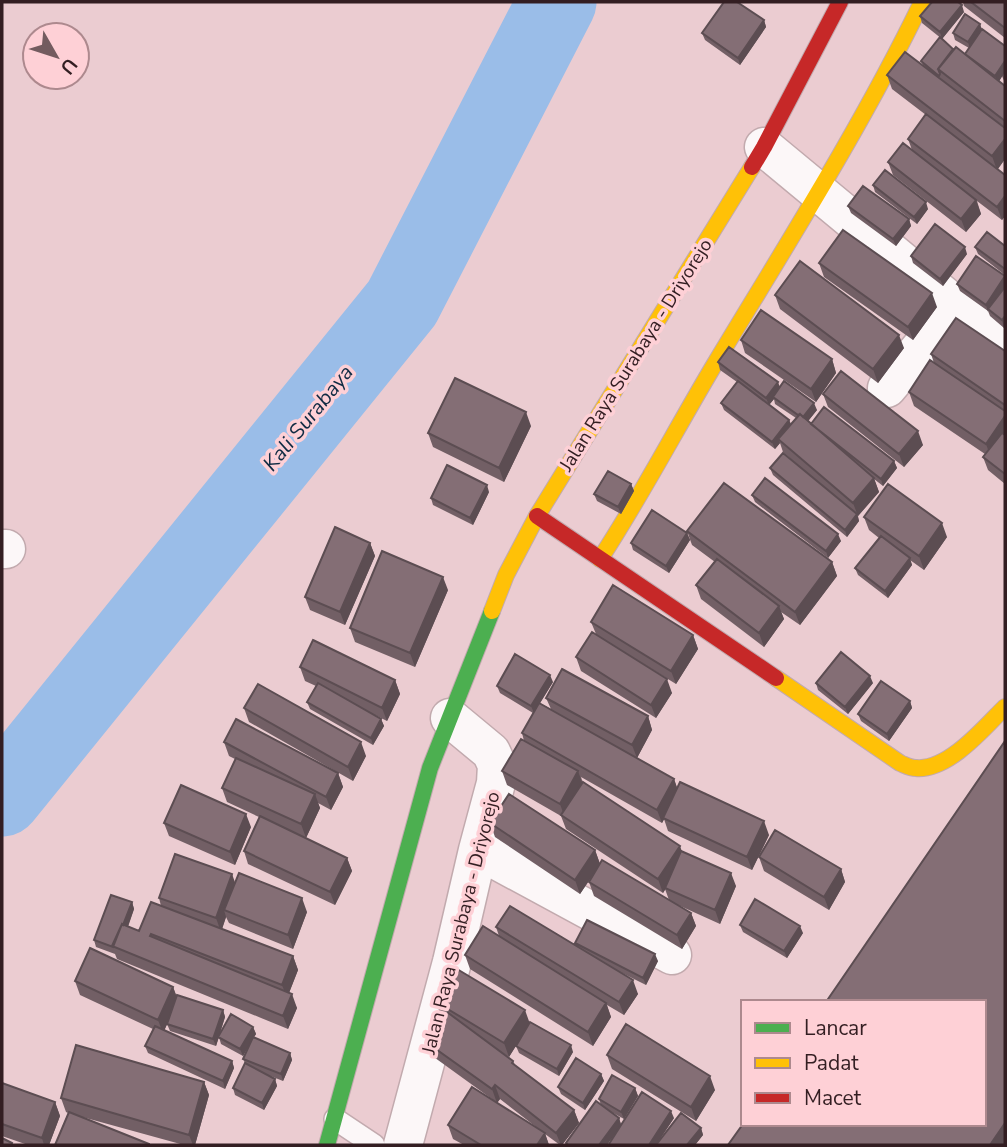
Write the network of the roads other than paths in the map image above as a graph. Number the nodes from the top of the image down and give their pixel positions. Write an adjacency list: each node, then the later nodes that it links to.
1 (840, 2): 3 (main road, Jalan Raya Surabaya - Driyorejo)
2 (922, 2): 4 (main road)
3 (765, 147): 4 (street); 8 (main road, Jalan Raya Surabaya - Driyorejo)
4 (818, 193): 5 (street); 9 (main road)
5 (956, 306): 6 (street); 7 (street)
6 (1005, 336)
7 (887, 388)
8 (537, 516): 9 (main road); 11 (main road, Jalan Raya Surabaya - Driyorejo)
9 (600, 559): 10 (main road)
10 (1005, 707)
11 (450, 718): 12 (street, Jalan Raya Surabaya - Driyorejo); 14 (main road, Jalan Raya Surabaya - Driyorejo)
12 (478, 850): 13 (street); 17 (street, Jalan Raya Surabaya - Driyorejo)
13 (672, 955)
14 (335, 1119): 15 (main road, Jalan Raya Surabaya - Driyorejo); 16 (lane)
15 (327, 1145)
16 (374, 1145)
17 (403, 1145)

